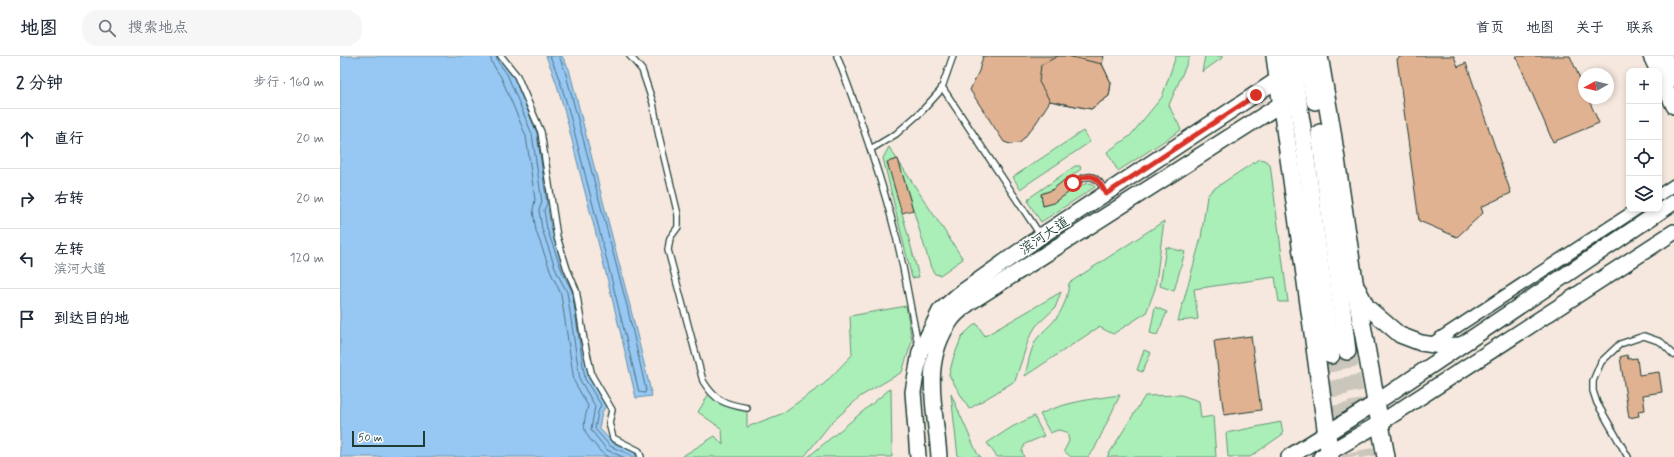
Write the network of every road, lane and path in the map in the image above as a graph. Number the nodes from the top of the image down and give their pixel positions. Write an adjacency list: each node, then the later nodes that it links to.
1 (500, 56): 39 (lane)
2 (630, 56): 35 (lane)
3 (837, 56): 18 (lane)
4 (953, 56): 15 (lane)
5 (1274, 56): 13 (main road)
6 (1290, 56): 32 (main road)
7 (1306, 56): 30 (main road)
8 (1319, 56): 27 (main road)
9 (1650, 56): 11 (street)
10 (1664, 56): 12 (street)
11 (1656, 68)
12 (1674, 78)
13 (1277, 80): 16 (main road); 22 (street, 滨河大道)
14 (1662, 80): 17 (street)
15 (942, 87): 18 (lane); 26 (lane)
16 (1281, 104): 37 (main road); 41 (street, 滨河大道)
17 (1674, 106)
18 (871, 149): 31 (lane)
19 (1073, 183): 22 (lane)
20 (1674, 185): 21 (street)
21 (1662, 193)
22 (1106, 194): 26 (street, 滨河大道)
23 (1674, 202): 29 (street)
24 (1632, 212): 28 (street)
25 (1674, 232): 36 (street)
26 (1041, 236): 31 (street, 滨河大道)
27 (1354, 281): 28 (street); 34 (main road)
28 (1431, 344): 29 (street)
29 (1460, 345): 34 (street)
30 (1347, 351)
31 (920, 352): 40 (street, 滨河大道)
32 (1331, 355)
33 (1674, 355): 44 (lane)
34 (1377, 402): 36 (main road); 37 (street)
35 (747, 408)
36 (1380, 423): 38 (street); 43 (main road)
37 (1327, 433): 38 (main road); 42 (street)
38 (1327, 455)
39 (641, 457)
40 (918, 457)
41 (939, 457)
42 (1289, 457)
43 (1386, 457)
44 (1628, 457)

